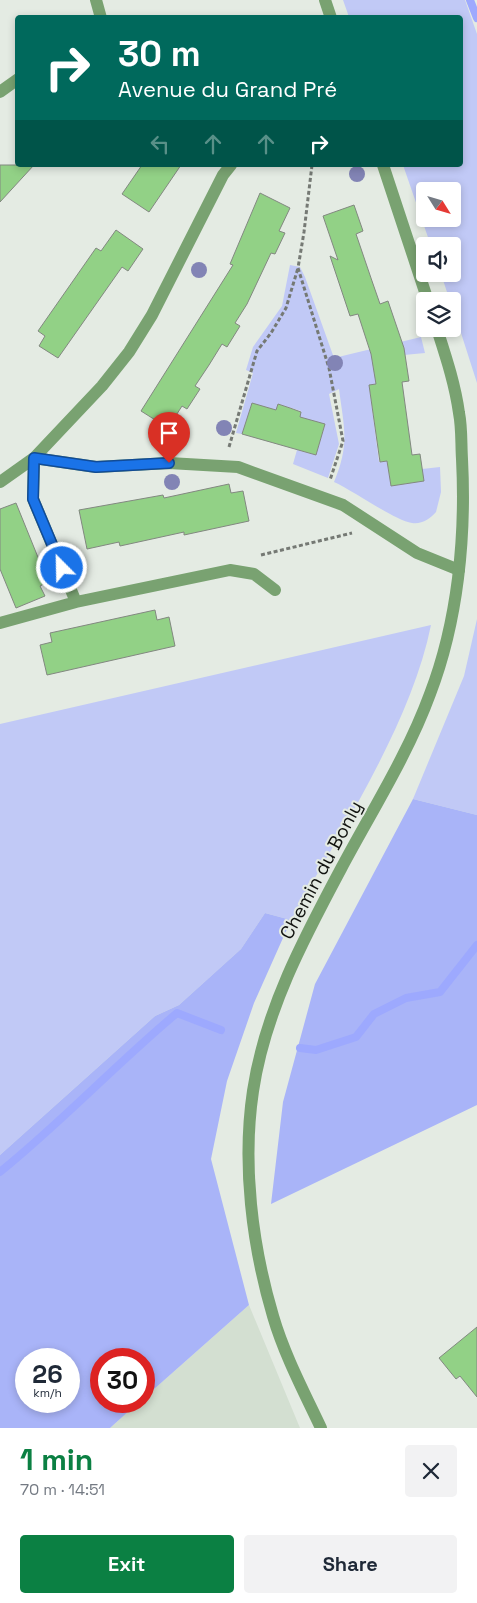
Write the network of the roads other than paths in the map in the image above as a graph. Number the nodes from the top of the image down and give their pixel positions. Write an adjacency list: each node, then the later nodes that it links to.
1 (96, 0): 3 (street)
2 (325, 0): 4 (street)
3 (100, 15)
4 (330, 15)
5 (15, 81): 6 (street)
6 (0, 92)
7 (229, 167): 11 (street)
8 (384, 167): 9 (street)
9 (425, 292)
10 (440, 337): 13 (street, Chemin du Bonly)
11 (34, 458): 12 (street); 13 (street); 15 (street)
12 (0, 482)
13 (459, 570): 17 (street, Chemin du Bonly)
14 (276, 590): 15 (street)
15 (76, 602): 16 (street)
16 (0, 623)
17 (321, 1428)

